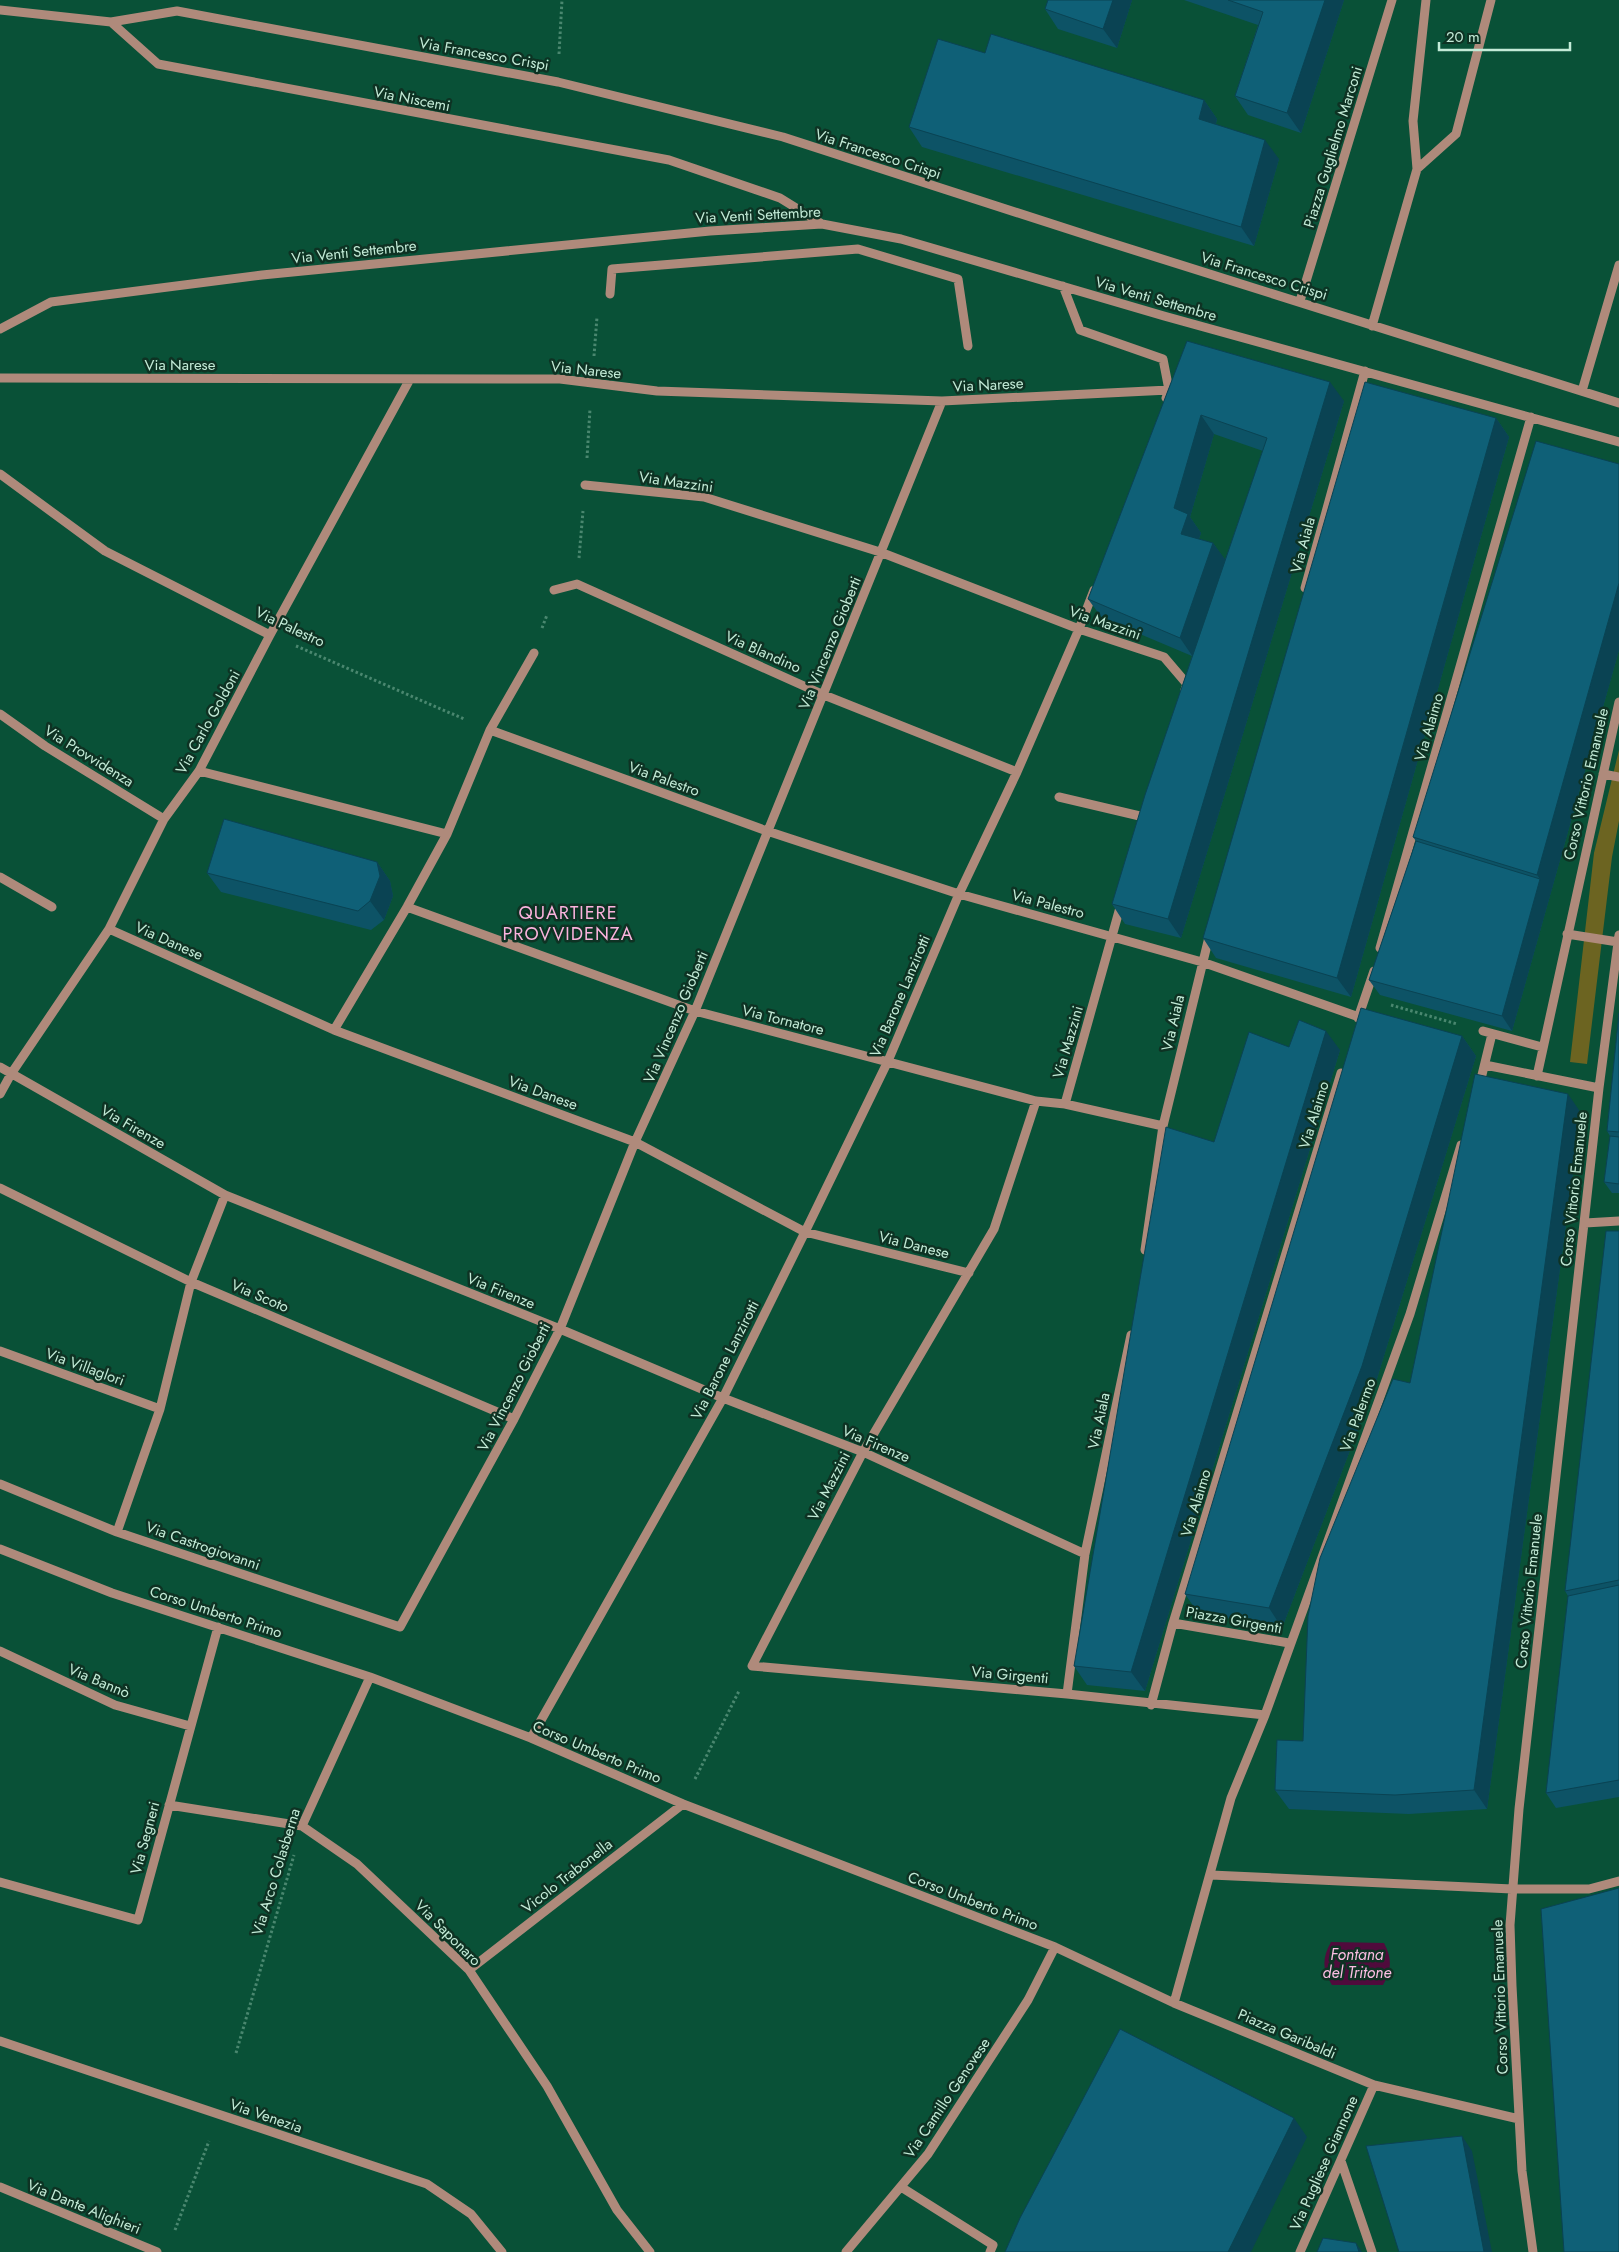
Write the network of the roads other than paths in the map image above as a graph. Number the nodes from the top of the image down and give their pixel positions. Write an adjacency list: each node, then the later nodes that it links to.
1 (1392, 0): 11 (street, Piazza Guglielmo Marconi)
2 (1426, 0): 6 (street)
3 (1491, 0): 6 (street)
4 (0, 10): 5 (street)
5 (110, 22): 7 (street, Via Niscemi); 11 (street, Via Francesco Crispi)
6 (1417, 169): 12 (street)
7 (822, 224): 9 (street, Via Venti Settembre); 13 (street, Via Venti Settembre)
8 (1619, 265): 19 (street)
9 (1063, 286): 15 (street, Via Venti Settembre); 18 (street)
10 (610, 294): 14 (street)
11 (1300, 301): 12 (street, Via Francesco Crispi)
12 (1372, 326): 19 (street, Via Francesco Crispi)
13 (0, 329)
14 (968, 346)
15 (1365, 371): 23 (street, Via Venti Settembre); 30 (street, Via Aiala)
16 (0, 378): 17 (street, Via Narese)
17 (410, 379): 20 (street, Via Narese); 32 (street, Via Carlo Goldoni)
18 (1169, 390): 20 (street, Via Narese); 22 (street)
19 (1582, 391): 21 (street, Via Francesco Crispi)
20 (942, 401): 27 (street, Via Vincenzo Gioberti)
21 (1619, 403)
22 (1162, 409)
23 (1531, 417): 24 (street, Via Venti Settembre); 60 (street, Via Alaimo)
24 (1619, 442)
25 (0, 474): 32 (street, Via Palestro)
26 (585, 485): 27 (street, Via Mazzini)
27 (880, 552): 31 (street, Via Mazzini); 34 (street, Via Vincenzo Gioberti)
28 (1096, 583): 31 (street, Via Barone Lanzirotti)
29 (554, 590): 34 (street, Via Blandino)
30 (1302, 600)
31 (1079, 629): 35 (street, Via Mazzini); 40 (street, Via Barone Lanzirotti)
32 (270, 635): 39 (street, Via Carlo Goldoni)
33 (534, 653): 38 (street)
34 (824, 695): 40 (street, Via Blandino); 46 (street, Via Vincenzo Gioberti)
35 (1182, 702)
36 (1619, 702): 41 (street, Corso Vittorio Emanuele)
37 (0, 714): 45 (street, Via Provvidenza)
38 (490, 730): 46 (street, Via Palestro); 47 (street)
39 (199, 771): 45 (street, Via Carlo Goldoni); 47 (street)
40 (1017, 772): 50 (street, Via Barone Lanzirotti)
41 (1603, 774): 42 (street); 55 (street, Corso Vittorio Emanuele)
42 (1619, 777)
43 (1059, 796): 44 (street)
44 (1144, 817)
45 (164, 819): 54 (street, Via Carlo Goldoni)
46 (767, 831): 50 (street, Via Palestro); 59 (street, Via Vincenzo Gioberti)
47 (447, 834): 52 (street)
48 (0, 877): 51 (street)
49 (1124, 891): 56 (street, Via Mazzini)
50 (959, 894): 56 (street, Via Palestro); 64 (street, Via Barone Lanzirotti)
51 (52, 907)
52 (407, 907): 59 (street, Via Tornatore); 62 (street)
53 (1212, 924): 58 (street, Via Aiala)
54 (109, 929): 62 (street, Via Danese); 68 (street, Via Carlo Goldoni)
55 (1567, 934): 57 (street); 63 (street, Corso Vittorio Emanuele)
56 (1113, 936): 58 (street, Via Palestro); 74 (street, Via Mazzini)
57 (1619, 939): 70 (street, Corso Vittorio Emanuele)
58 (1202, 962): 60 (street, Via Palestro); 75 (street, Via Aiala)
59 (695, 1011): 64 (street, Via Tornatore); 77 (street, Via Vincenzo Gioberti)
60 (1358, 1017): 61 (street, Via Alaimo)
61 (1356, 1027)
62 (334, 1030): 77 (street, Via Danese)
63 (1542, 1047): 66 (street); 69 (street, Corso Vittorio Emanuele)
64 (888, 1061): 73 (street, Via Tornatore); 82 (street, Via Barone Lanzirotti)
65 (1344, 1065): 97 (street, Via Alaimo)
66 (1484, 1065): 69 (street); 72 (street)
67 (0, 1067): 68 (street, Via Firenze)
68 (10, 1074): 71 (street, Via Carlo Goldoni); 79 (street, Via Firenze)
69 (1537, 1076): 70 (street)
70 (1599, 1088): 81 (street, Corso Vittorio Emanuele)
71 (0, 1094)
72 (1475, 1099)
73 (1036, 1101): 74 (street, Via Tornatore); 84 (street, Via Mazzini)
74 (1065, 1104): 75 (street, Via Tornatore)
75 (1163, 1126): 83 (street, Via Aiala)
76 (1464, 1137): 100 (street, Via Palermo)
77 (636, 1142): 82 (street, Via Danese); 87 (street, Via Vincenzo Gioberti)
78 (0, 1188): 85 (street, Via Scoto)
79 (225, 1196): 85 (street); 87 (street, Via Firenze)
80 (1619, 1221): 81 (street)
81 (1585, 1223): 115 (street, Corso Vittorio Emanuele)
82 (804, 1232): 84 (street, Via Danese); 89 (street, Via Barone Lanzirotti)
83 (1143, 1262)
84 (969, 1273): 92 (street, Via Mazzini)
85 (191, 1282): 90 (street); 91 (street, Via Scoto)
86 (1134, 1320): 96 (street, Via Aiala)
87 (560, 1329): 89 (street, Via Firenze); 91 (street, Via Vincenzo Gioberti)
88 (0, 1351): 90 (street, Via Villaglori)
89 (723, 1398): 92 (street, Via Firenze); 108 (street, Via Barone Lanzirotti)
90 (160, 1409): 94 (street)
91 (514, 1419): 99 (street, Via Vincenzo Gioberti)
92 (863, 1452): 96 (street, Via Firenze); 102 (street, Via Mazzini)
93 (0, 1484): 94 (street, Via Castrogiovanni)
94 (117, 1532): 99 (street, Via Castrogiovanni)
95 (0, 1549): 98 (street, Corso Umberto Primo)
96 (1085, 1554): 104 (street, Via Aiala)
97 (1173, 1623): 100 (street, Piazza Girgenti); 105 (street, Via Alaimo)
98 (218, 1627): 103 (street, Corso Umberto Primo); 107 (street, Via Segneri)
99 (400, 1627)
100 (1289, 1643): 106 (street, Via Palermo)
101 (0, 1651): 107 (street, Via Bannò)
102 (752, 1666): 104 (street, Via Girgenti)
103 (370, 1677): 108 (street, Corso Umberto Primo); 111 (street, Via Arco Colasberna)
104 (1067, 1694): 105 (street, Via Girgenti)
105 (1151, 1705): 106 (street, Via Girgenti)
106 (1265, 1715): 112 (street, Via Palermo)
107 (190, 1726): 110 (street, Via Segneri)
108 (531, 1738): 109 (street, Corso Umberto Primo)
109 (683, 1804): 116 (street, Corso Umberto Primo); 117 (street, Vicolo Trabonella)
110 (169, 1805): 111 (street, Via Saponaro); 114 (street, Via Segneri)
111 (302, 1826): 117 (street, Via Saponaro)
112 (1211, 1875): 115 (street); 118 (street)
113 (1619, 1881): 115 (street)
114 (0, 1882)
115 (1512, 1889): 121 (street, Corso Vittorio Emanuele)
116 (1055, 1947): 118 (street, Corso Umberto Primo); 123 (street, Via Camillo Genovese)
117 (469, 1970): 127 (street, Via Saponaro)
118 (1174, 2003): 120 (street, Piazza Garibaldi)
119 (0, 2041): 126 (street, Via Venezia)
120 (1374, 2085): 121 (street, Piazza Garibaldi); 122 (street, Via Pugliese Giannone)
121 (1519, 2119): 132 (street, Corso Vittorio Emanuele)
122 (1341, 2161): 130 (street, Via Pugliese Giannone); 131 (street)
123 (901, 2187): 128 (street, Via Camillo Genovese); 129 (street)
124 (0, 2188): 125 (street, Via Dante Alighieri)
125 (157, 2252)
126 (502, 2252)
127 (650, 2252)
128 (846, 2252)
129 (990, 2252)
130 (1300, 2252)
131 (1372, 2252)
132 (1533, 2252)

